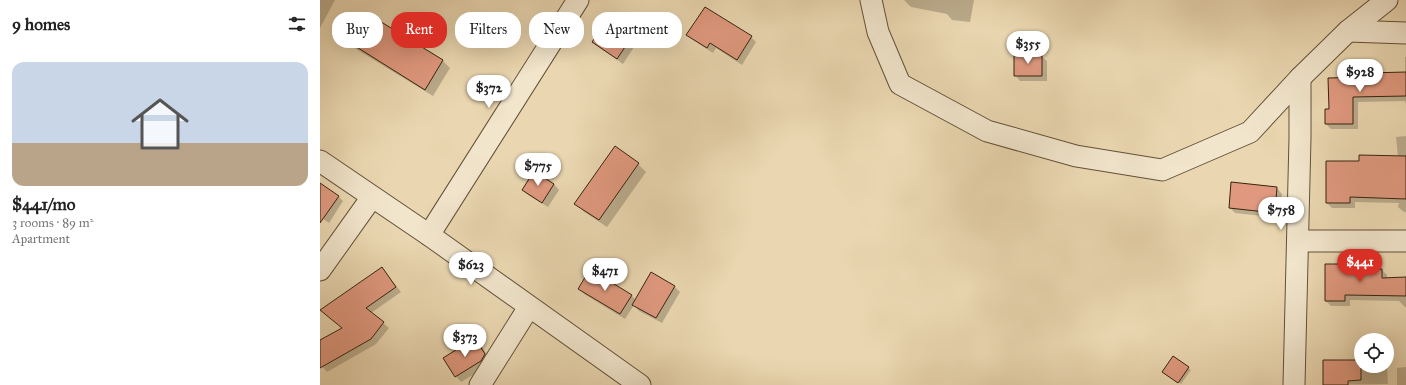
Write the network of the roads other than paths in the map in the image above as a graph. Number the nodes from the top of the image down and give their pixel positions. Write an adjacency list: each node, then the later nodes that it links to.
1 (578, 0): 9 (street)
2 (872, 0): 6 (street)
3 (1387, 0): 4 (street)
4 (1348, 32): 5 (street); 6 (street)
5 (1406, 33)
6 (1300, 78): 10 (street)
7 (320, 161): 8 (street)
8 (372, 197): 9 (street); 12 (street)
9 (429, 235): 13 (street)
10 (1298, 241): 11 (street); 16 (street)
11 (1406, 241)
12 (320, 270)
13 (529, 307): 14 (street); 15 (street)
14 (480, 385)
15 (640, 385)
16 (1294, 385)

